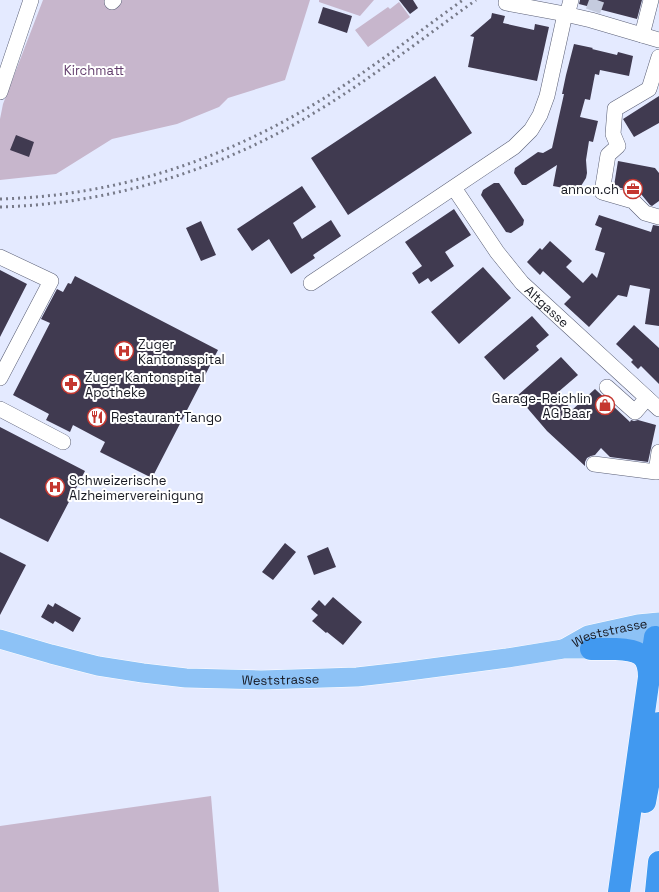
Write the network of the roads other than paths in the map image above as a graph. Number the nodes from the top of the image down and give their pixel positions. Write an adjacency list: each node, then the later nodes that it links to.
1 (31, 0): 11 (street)
2 (571, 0): 7 (street)
3 (651, 0): 8 (street)
4 (506, 3): 5 (street)
5 (534, 4): 7 (street)
6 (593, 11): 7 (street)
7 (570, 16): 8 (street); 12 (street)
8 (642, 35): 9 (street)
9 (659, 40)
10 (659, 57): 13 (street)
11 (0, 92)
12 (454, 188): 15 (street); 18 (street, Altgasse)
13 (659, 217)
14 (0, 257): 16 (street)
15 (311, 283)
16 (0, 378)
17 (607, 386): 18 (street)
18 (647, 398): 19 (street, Altgasse)
19 (659, 409)
20 (0, 410): 21 (street)
21 (63, 442)
22 (659, 452): 23 (street)
23 (594, 464)
24 (658, 626): 26 (main road, Weststrasse); 27 (main road, Weststrasse); 28 (highway)
25 (0, 639): 26 (main road, Weststrasse)
26 (563, 649): 27 (main road, Weststrasse)
27 (591, 649): 28 (highway)
28 (649, 677): 31 (highway)
29 (659, 723): 32 (highway)
30 (659, 862): 33 (highway)
31 (619, 892)
32 (633, 892)
33 (656, 892)

